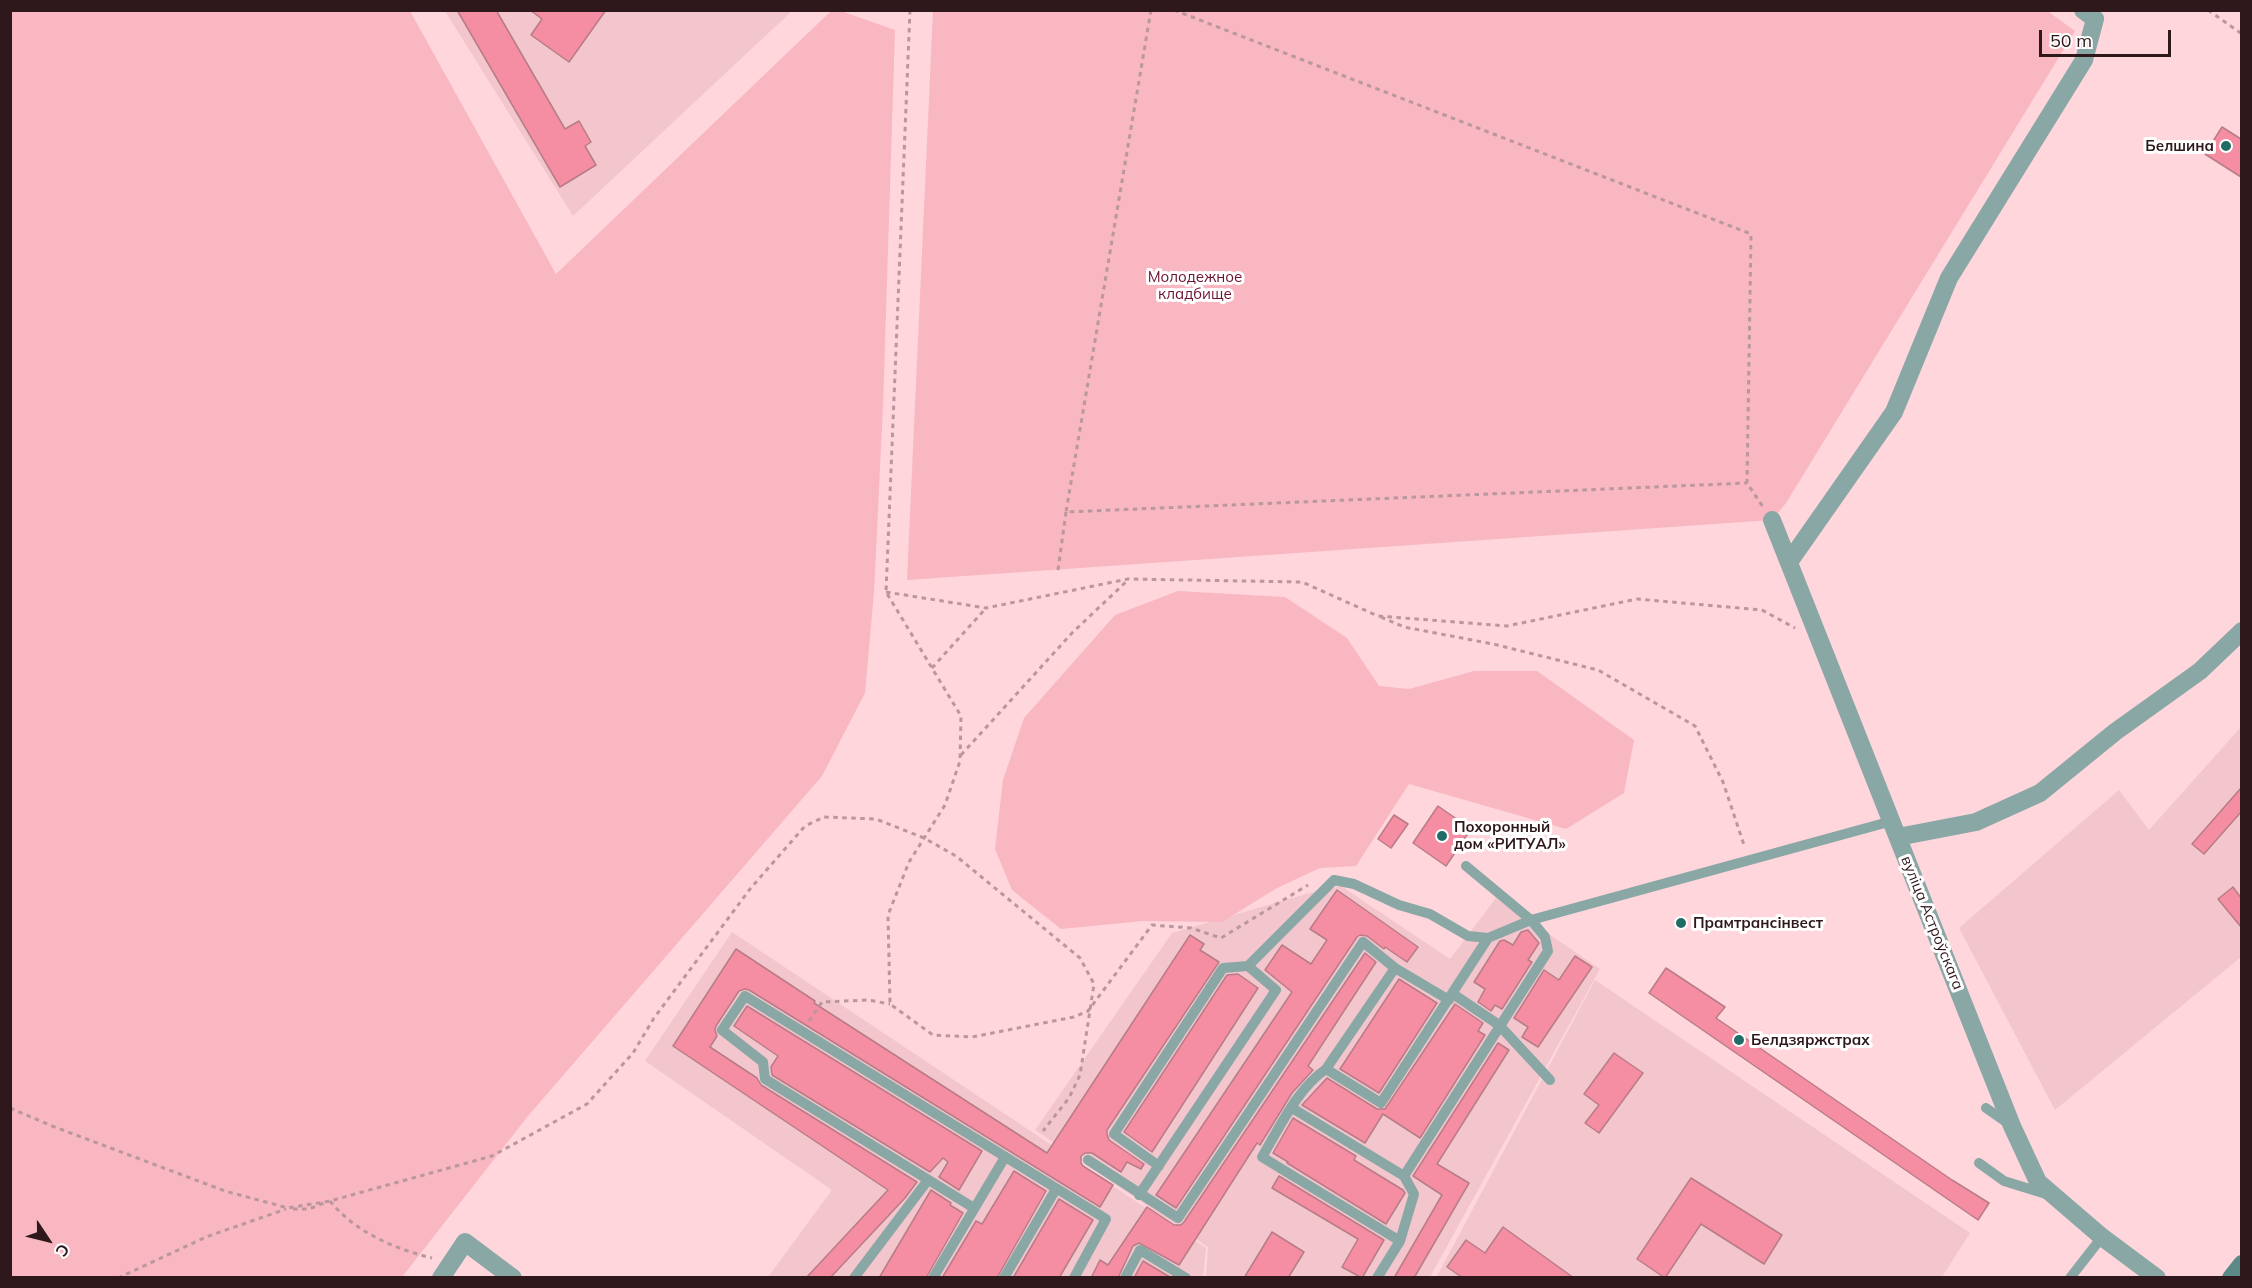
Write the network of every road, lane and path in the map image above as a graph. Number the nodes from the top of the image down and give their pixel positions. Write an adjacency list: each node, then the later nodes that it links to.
1 (910, 10): 13 (path)
2 (1151, 10): 8 (path)
3 (1174, 10): 7 (path)
4 (2083, 10): 10 (street)
5 (2208, 10): 6 (path)
6 (2241, 34)
7 (1747, 483): 8 (path); 9 (path)
8 (1066, 512): 11 (path)
9 (1772, 520): 10 (street, вуліца Астроўскага)
10 (1789, 562): 17 (street, вуліца Астроўскага)
11 (1059, 570)
12 (1128, 579): 14 (path); 15 (path); 19 (path)
13 (886, 592): 14 (path); 18 (path)
14 (986, 608): 18 (path)
15 (1378, 616): 17 (path); 22 (path)
16 (2241, 631): 20 (street)
17 (1821, 642): 20 (street, вуліца Астроўскага)
18 (932, 668): 19 (path)
19 (960, 756): 21 (path)
20 (1895, 829): 22 (lane); 39 (street, вуліца Астроўскага)
21 (924, 838): 30 (path); 31 (path); 50 (path)
22 (1749, 861): 25 (lane)
23 (1466, 866): 25 (lane)
24 (1334, 880): 26 (lane); 27 (lane); 31 (path)
25 (1531, 920): 26 (lane); 32 (lane)
26 (1488, 938): 29 (lane)
27 (1248, 966): 44 (lane); 44 (lane)
28 (1395, 968): 29 (lane); 34 (lane); 48 (lane)
29 (1451, 997): 32 (lane); 34 (lane)
30 (890, 1004): 31 (path); 33 (path)
31 (1088, 1011): 40 (path)
32 (1499, 1024): 35 (lane); 45 (lane)
33 (802, 1031): 41 (lane); 46 (lane)
34 (1326, 1069): 38 (lane)
35 (1550, 1080)
36 (1986, 1107): 39 (lane)
37 (10, 1108): 51 (path)
38 (1292, 1108): 45 (lane); 54 (lane)
39 (2012, 1126): 49 (street, вуліца Астроўскага)
40 (1043, 1131)
41 (1005, 1157): 47 (lane); 52 (lane)
42 (1088, 1160): 48 (lane)
43 (1979, 1163): 49 (lane)
44 (1159, 1166): 48 (lane)
45 (1404, 1176): 54 (lane)
46 (928, 1179): 52 (lane); 60 (lane)
47 (1056, 1189): 62 (lane); 63 (lane)
48 (1139, 1195)
49 (2056, 1197): 53 (street, вуліца Астроўскага)
50 (330, 1201): 51 (path); 55 (path)
51 (288, 1208): 57 (path)
52 (974, 1208): 61 (lane)
53 (2102, 1236): 67 (lane); 68 (street, вуліца Астроўскага)
54 (1400, 1241): 66 (lane)
55 (452, 1262): 58 (street); 59 (street)
56 (2241, 1264): 69 (main road)
57 (118, 1278)
58 (441, 1278)
59 (513, 1278)
60 (854, 1278)
61 (933, 1278)
62 (1004, 1278)
63 (1074, 1278)
64 (1125, 1278): 65 (lane)
65 (1186, 1278)
66 (1377, 1278)
67 (2070, 1278)
68 (2157, 1278)
69 (2231, 1278)

